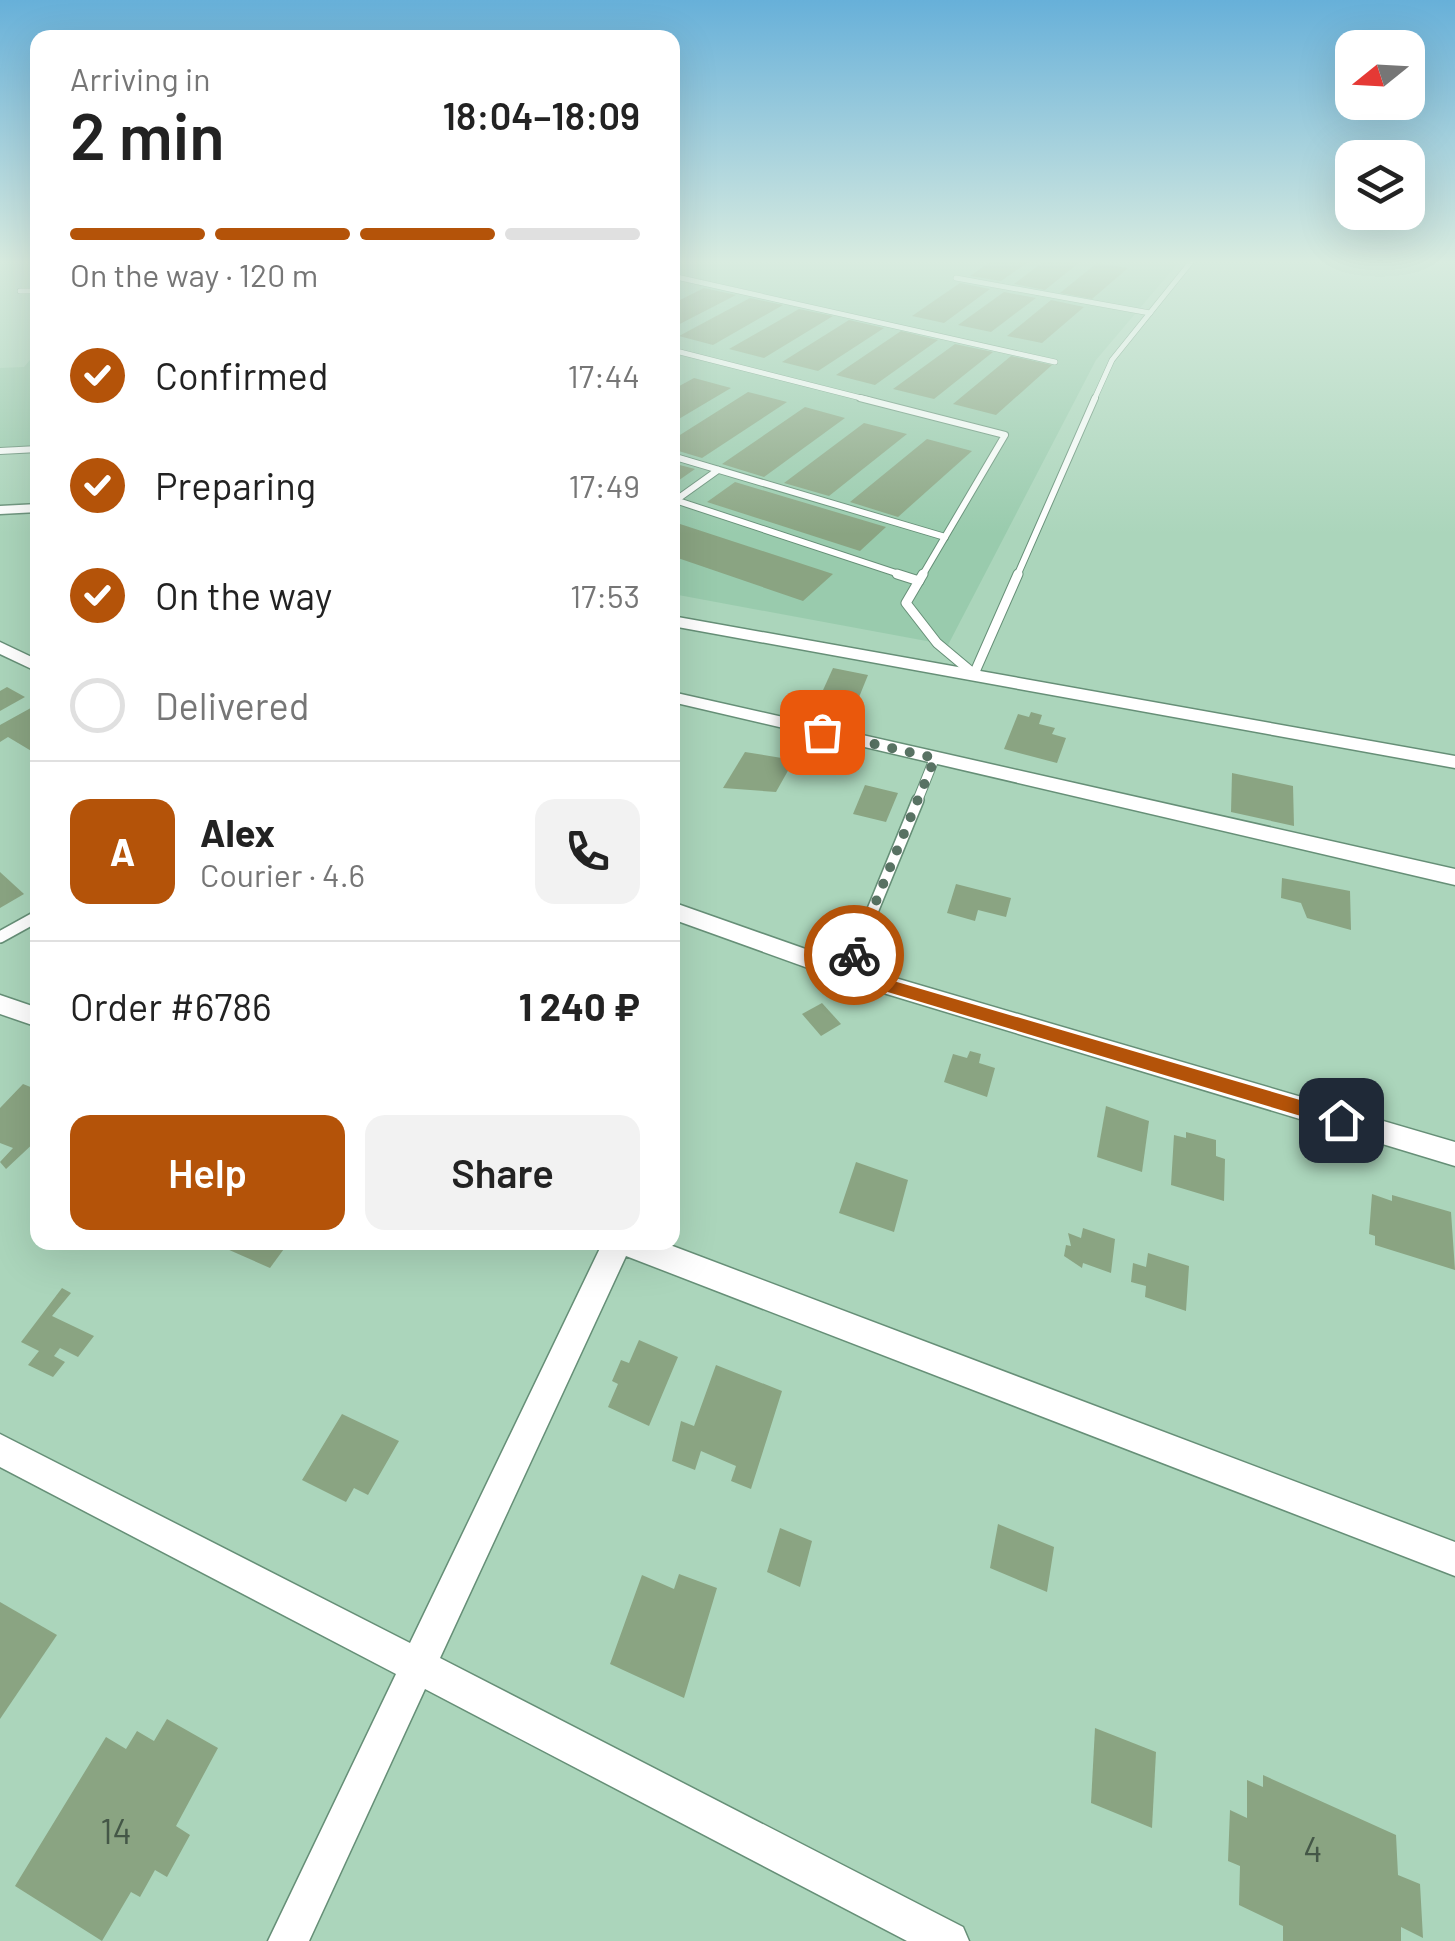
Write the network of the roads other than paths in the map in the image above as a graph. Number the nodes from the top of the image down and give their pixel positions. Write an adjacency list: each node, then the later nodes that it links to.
1 (682, 353): 13 (lane)
2 (1013, 353): 4 (lane)
3 (1118, 353): 18 (lane)
4 (1055, 362)
5 (30, 449): 6 (lane)
6 (0, 451)
7 (680, 458): 8 (lane)
8 (718, 470): 9 (lane); 13 (lane)
9 (680, 495)
10 (680, 501): 14 (lane)
11 (30, 508): 12 (street)
12 (0, 510)
13 (945, 537): 14 (lane)
14 (920, 580): 18 (lane)
15 (680, 622): 18 (street)
16 (0, 647): 17 (street)
17 (30, 663)
18 (974, 674): 21 (street)
19 (680, 699): 20 (street)
20 (935, 758): 22 (street); 26 (lane)
21 (1455, 762)
22 (1455, 877)
23 (680, 913): 26 (street)
24 (30, 920): 25 (lane)
25 (0, 937)
26 (847, 973): 29 (street)
27 (0, 1004): 28 (street)
28 (30, 1015)
29 (1455, 1154)
30 (614, 1250): 34 (street)
31 (646, 1250): 33 (street)
32 (0, 1450): 34 (street)
33 (1455, 1559)
34 (418, 1666): 35 (street); 36 (street)
35 (288, 1941)
36 (949, 1941)

